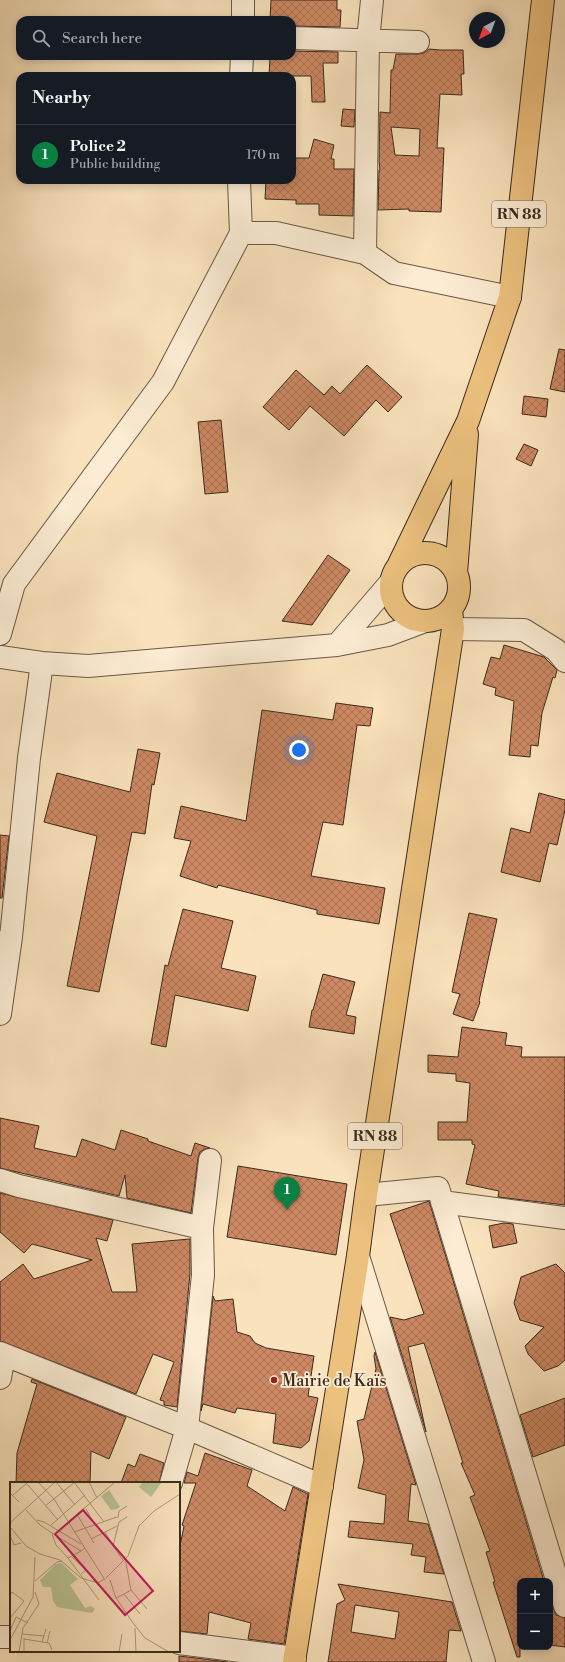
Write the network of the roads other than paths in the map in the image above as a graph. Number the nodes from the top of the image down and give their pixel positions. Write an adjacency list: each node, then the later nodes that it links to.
1 (243, 0): 4 (street)
2 (372, 0): 6 (street)
3 (543, 0): 13 (main road, RN 88)
4 (242, 16)
5 (296, 38): 6 (street)
6 (368, 41): 7 (street); 12 (street)
7 (418, 42)
8 (242, 60): 9 (street)
9 (241, 72)
10 (240, 184): 11 (street)
11 (241, 233): 12 (street); 19 (street)
12 (366, 253): 13 (street)
13 (510, 297): 14 (main road, RN 88)
14 (468, 421): 15 (main road, RN 88); 16 (main road, RN 88)
15 (395, 573): 16 (main road); 18 (main road); 20 (street)
16 (456, 573): 17 (main road)
17 (452, 619): 18 (main road); 22 (street); 28 (main road, RN 88)
18 (425, 621): 20 (street)
19 (0, 634)
20 (337, 645): 23 (street)
21 (0, 657): 23 (street)
22 (565, 661)
23 (42, 663): 24 (street)
24 (6, 941): 25 (street)
25 (0, 1014)
26 (210, 1160): 31 (street)
27 (0, 1180): 31 (street)
28 (366, 1195): 29 (street); 32 (main road, RN 88)
29 (442, 1202): 30 (street); 38 (street)
30 (565, 1218)
31 (202, 1228): 35 (street)
32 (358, 1256): 37 (main road, RN 88); 42 (street)
33 (2, 1354): 34 (street); 35 (street)
34 (0, 1378)
35 (187, 1428): 36 (street); 37 (street)
36 (171, 1482)
37 (322, 1486): 41 (main road, RN 88)
38 (559, 1566): 39 (street)
39 (565, 1606)
40 (180, 1643): 41 (street)
41 (294, 1660)
42 (484, 1662)

